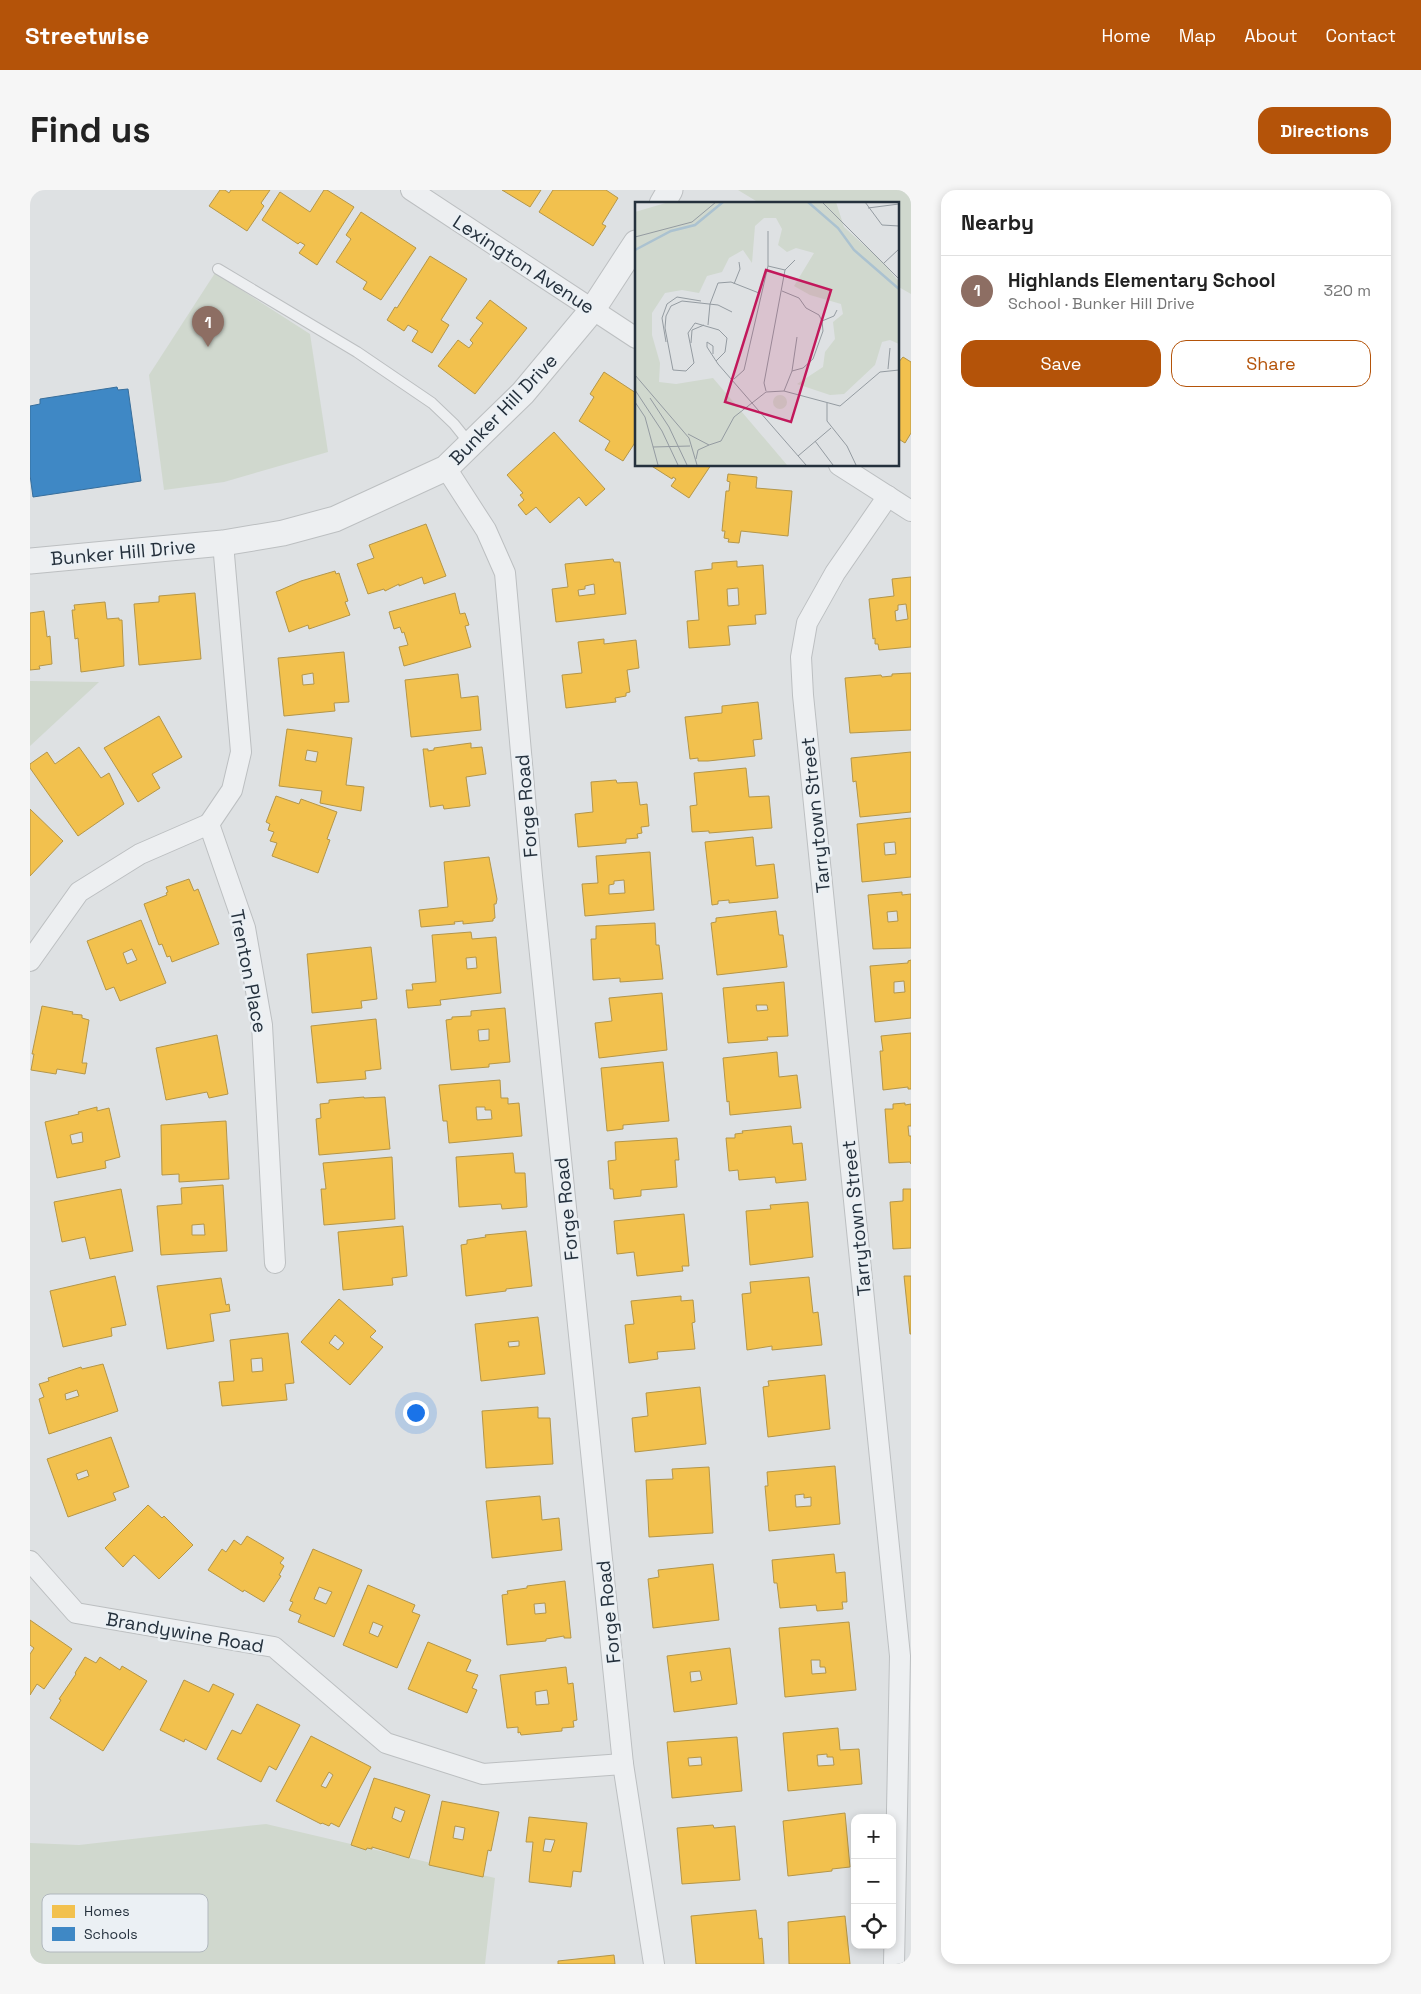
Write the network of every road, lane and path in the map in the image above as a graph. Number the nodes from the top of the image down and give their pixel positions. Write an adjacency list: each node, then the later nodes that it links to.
1 (411, 190): 6 (street, Lexington Avenue)
2 (670, 190): 3 (street)
3 (663, 202)
4 (635, 245): 6 (street, Bunker Hill Drive)
5 (218, 269): 8 (lane)
6 (593, 309): 7 (street, Lexington Avenue); 8 (street, Bunker Hill Drive)
7 (635, 337)
8 (470, 444): 10 (street, Bunker Hill Drive)
9 (841, 466): 11 (street)
10 (446, 468): 13 (street, Bunker Hill Drive); 20 (street, Forge Road)
11 (888, 496): 12 (street); 19 (street, Tarrytown Street)
12 (911, 511)
13 (223, 543): 14 (street, Bunker Hill Drive); 15 (street)
14 (30, 561)
15 (209, 824): 16 (street); 17 (street, Trenton Place)
16 (30, 961)
17 (275, 1263)
18 (30, 1561): 20 (street, Brandywine Road)
19 (905, 1656): 22 (street, Tarrytown Street)
20 (624, 1764): 21 (street, Forge Road)
21 (654, 1964)
22 (894, 1964)

